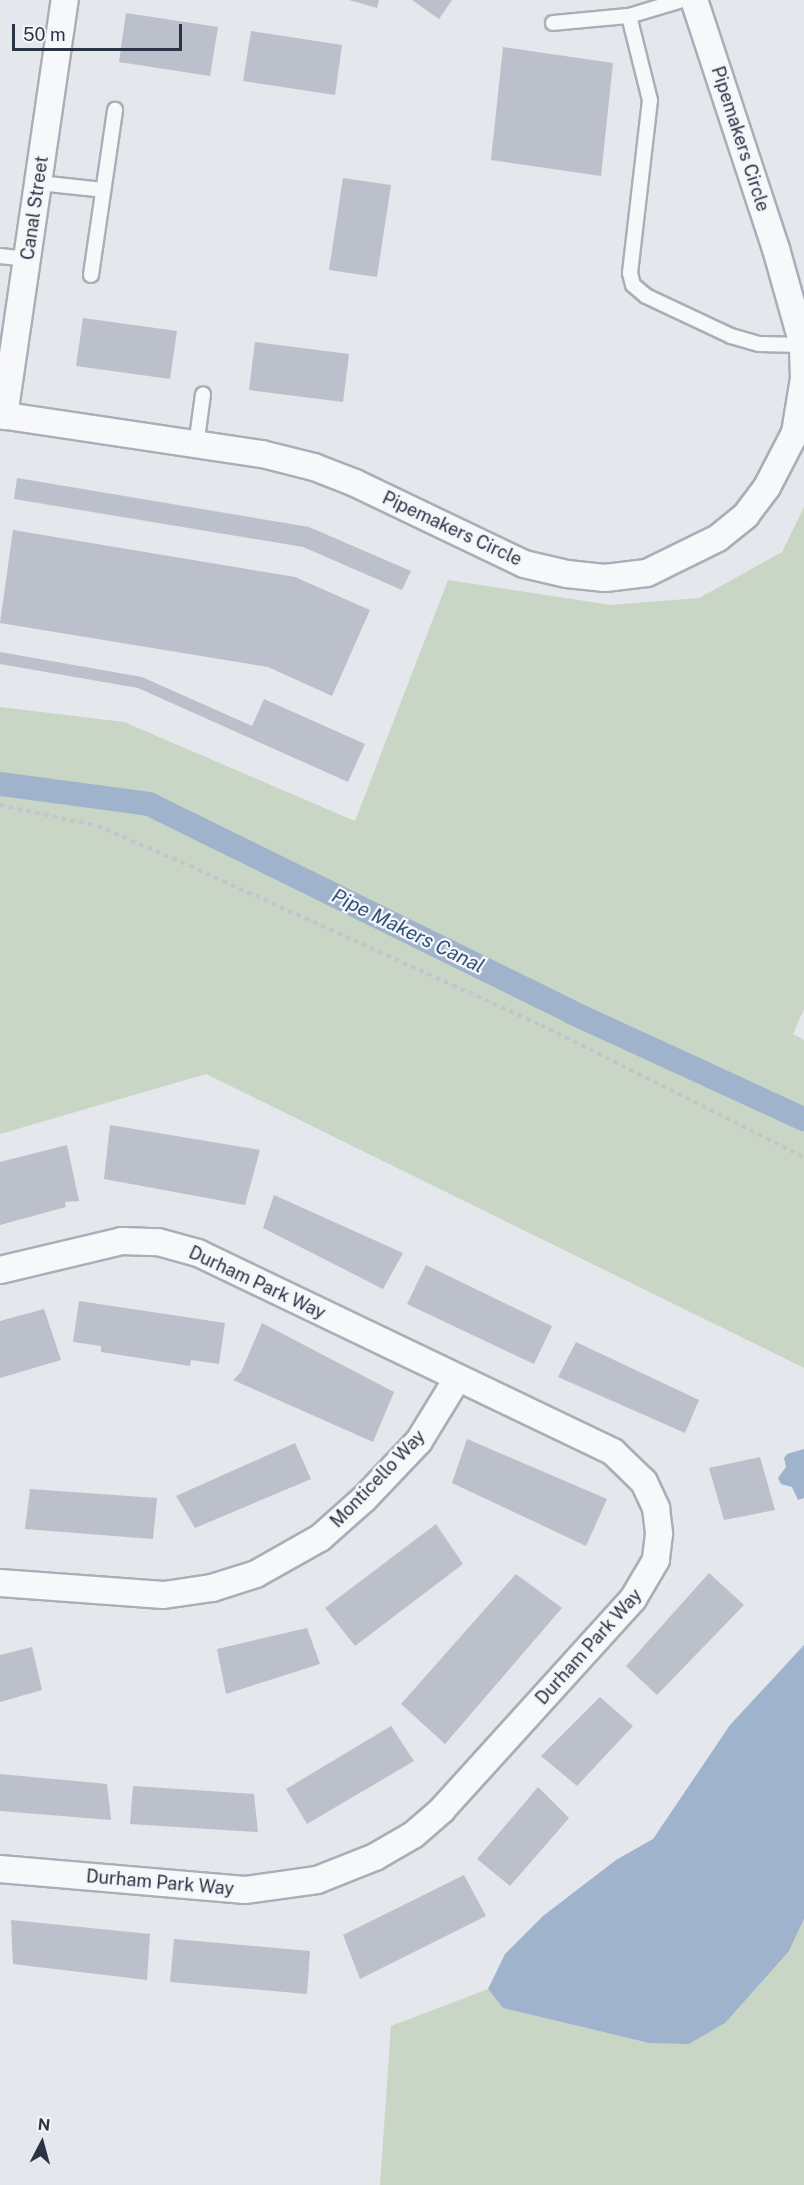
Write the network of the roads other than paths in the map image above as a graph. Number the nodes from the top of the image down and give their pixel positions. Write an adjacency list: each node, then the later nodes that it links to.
1 (65, 0): 7 (street, Canal Street)
2 (682, 0): 4 (lane)
3 (694, 0): 13 (street, Pipemakers Circle)
4 (629, 16): 5 (lane); 13 (lane)
5 (554, 23)
6 (115, 110): 8 (lane)
7 (39, 183): 8 (lane); 10 (street, Canal Street)
8 (103, 190): 11 (lane)
9 (0, 256): 10 (lane)
10 (28, 260): 12 (street, Canal Street)
11 (91, 275)
12 (8, 336): 16 (street, Canal Street)
13 (802, 345): 15 (street, Pipemakers Circle)
14 (203, 394): 17 (lane)
15 (802, 400): 17 (street, Pipemakers Circle)
16 (2, 416): 17 (street, Pipemakers Circle)
17 (196, 446)
18 (0, 1270): 19 (street, Durham Park Way)
19 (457, 1379): 20 (street, Monticello Way); 21 (street, Durham Park Way)
20 (0, 1582)
21 (0, 1869)

